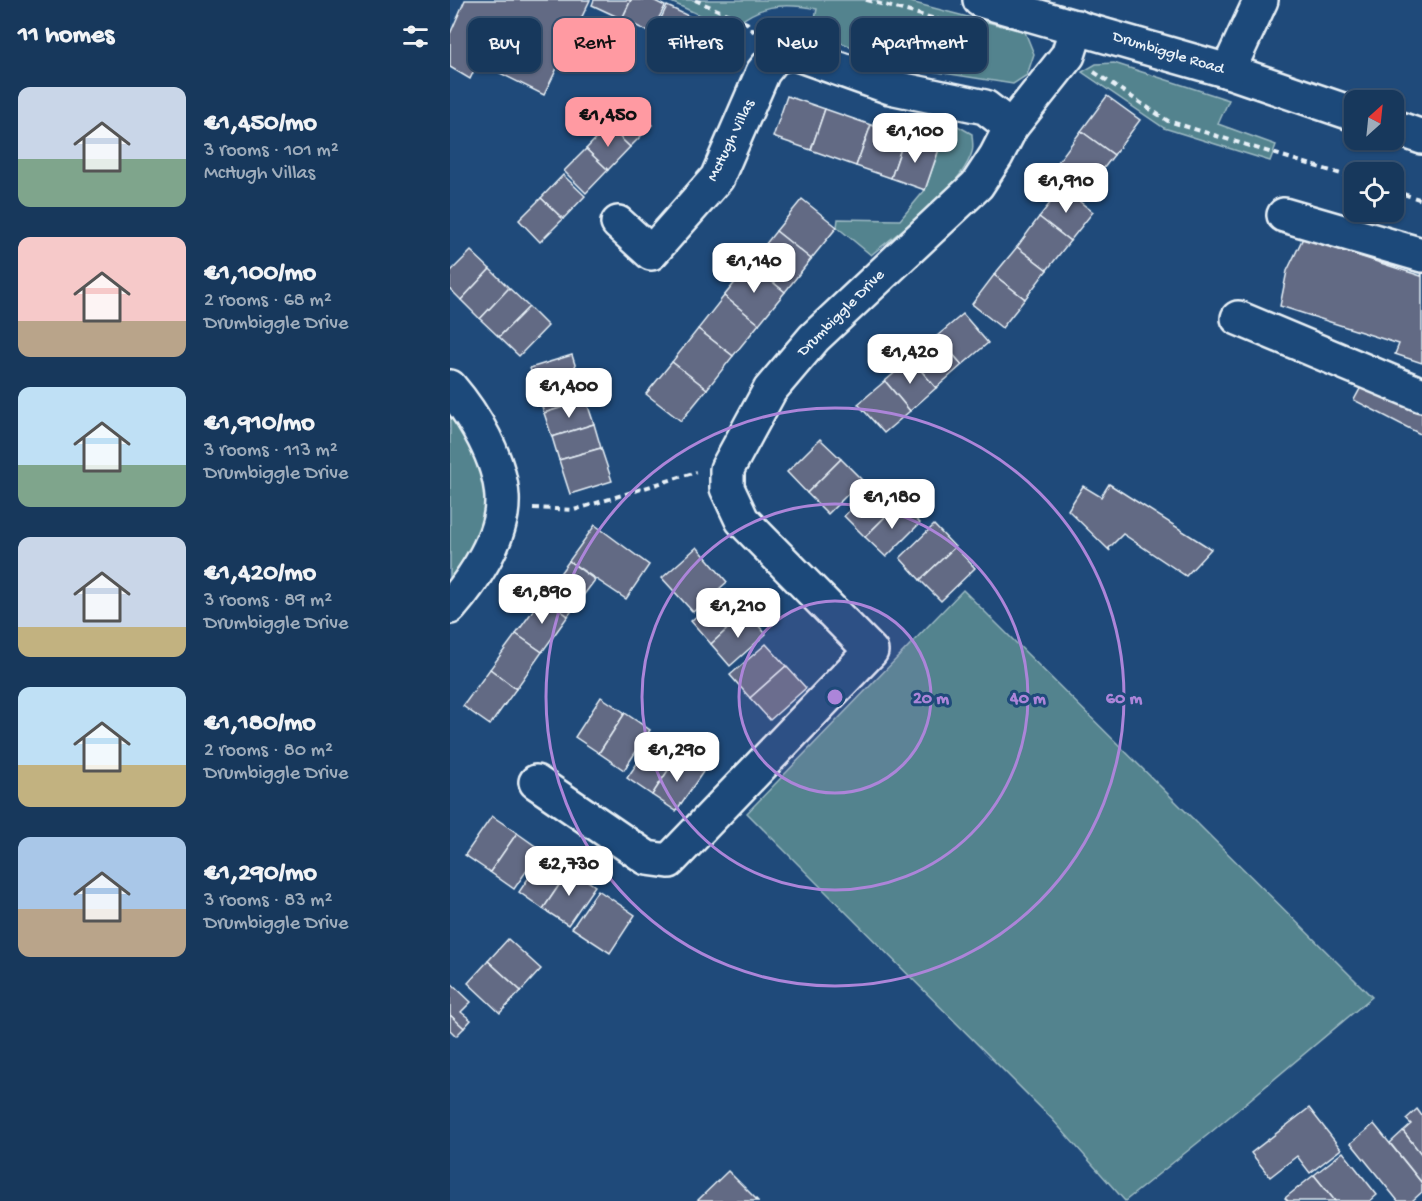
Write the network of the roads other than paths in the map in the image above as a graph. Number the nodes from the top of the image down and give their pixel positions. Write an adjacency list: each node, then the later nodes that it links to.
1 (1261, 0): 4 (street)
2 (974, 14): 3 (street, Drumbiggle Road)
3 (1072, 41): 4 (street, Drumbiggle Road); 6 (street, Drumbiggle Drive)
4 (1228, 71): 5 (street, Drumbiggle Road)
5 (1344, 111)
6 (1011, 127): 10 (street, McHugh Villas); 16 (street, Drumbiggle Drive)
7 (1404, 131): 8 (street)
8 (1422, 137)
9 (1284, 215): 11 (street)
10 (618, 223)
11 (1422, 255)
12 (1238, 318): 14 (street)
13 (450, 387): 15 (street)
14 (1422, 395)
15 (450, 607)
16 (536, 782)

